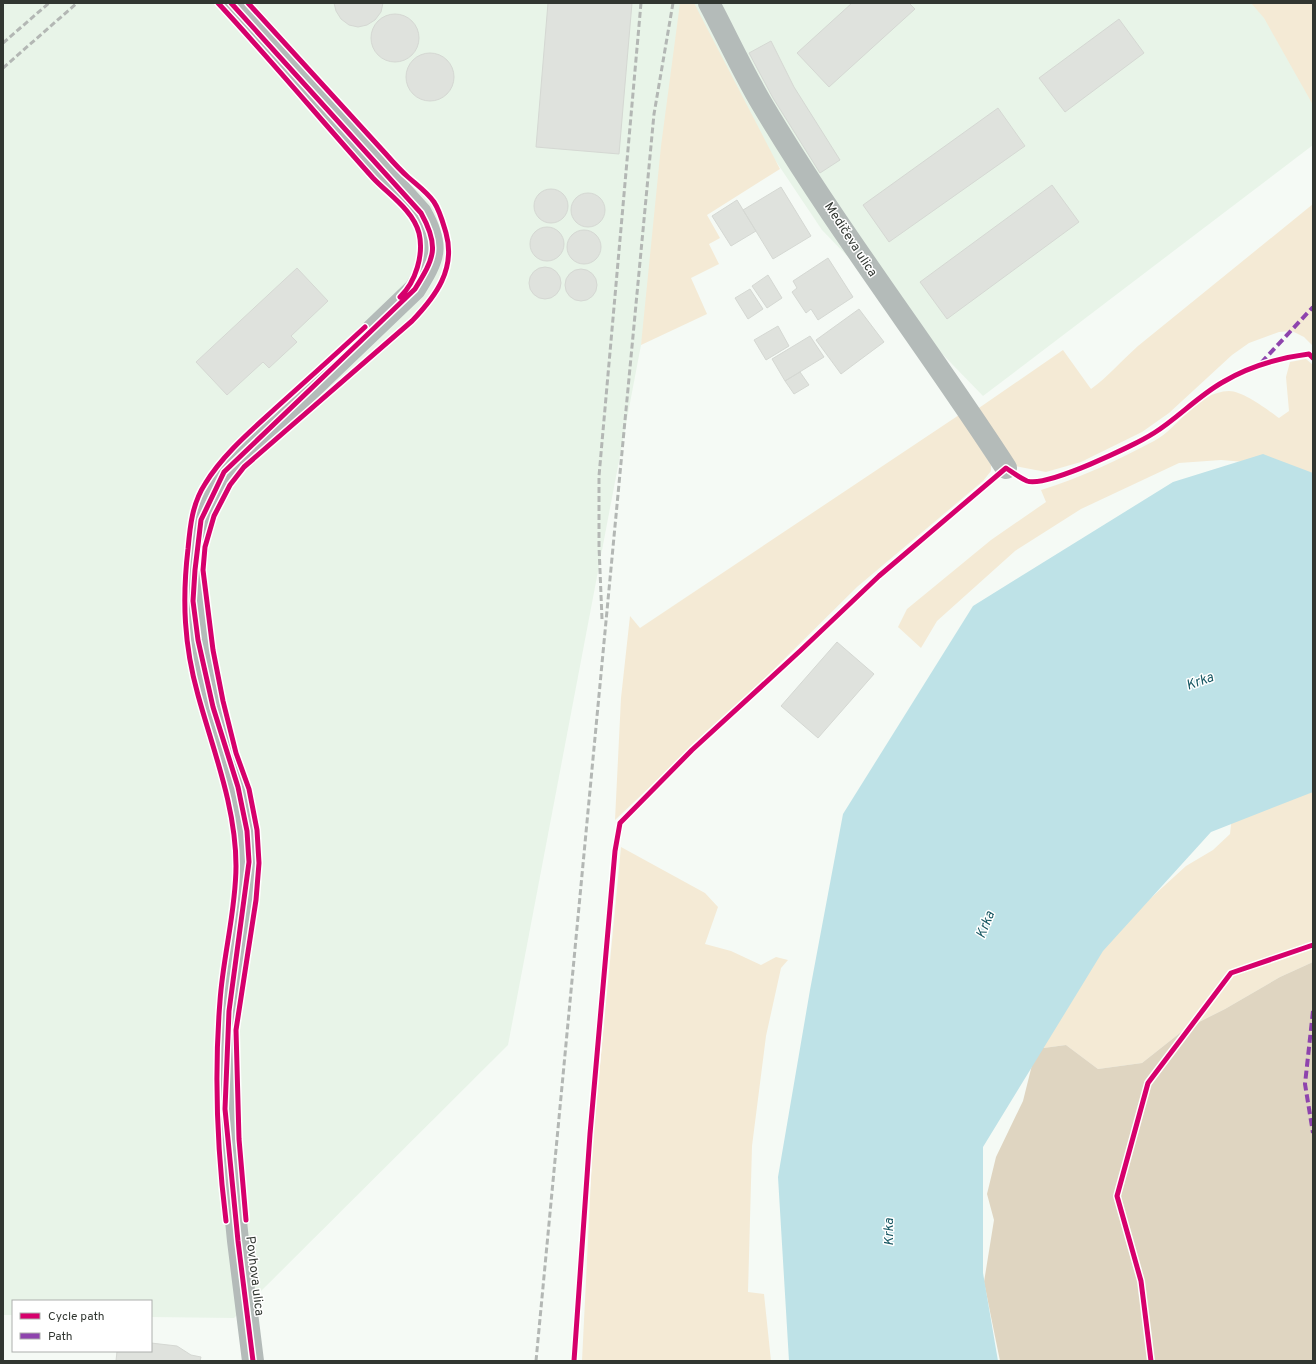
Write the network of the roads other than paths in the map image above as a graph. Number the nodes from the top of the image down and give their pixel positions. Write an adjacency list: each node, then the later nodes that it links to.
1 (231, 3): 4 (street, Povhova ulica)
2 (709, 3): 3 (street, Medičeva ulica)
3 (1006, 468)
4 (253, 1361)

